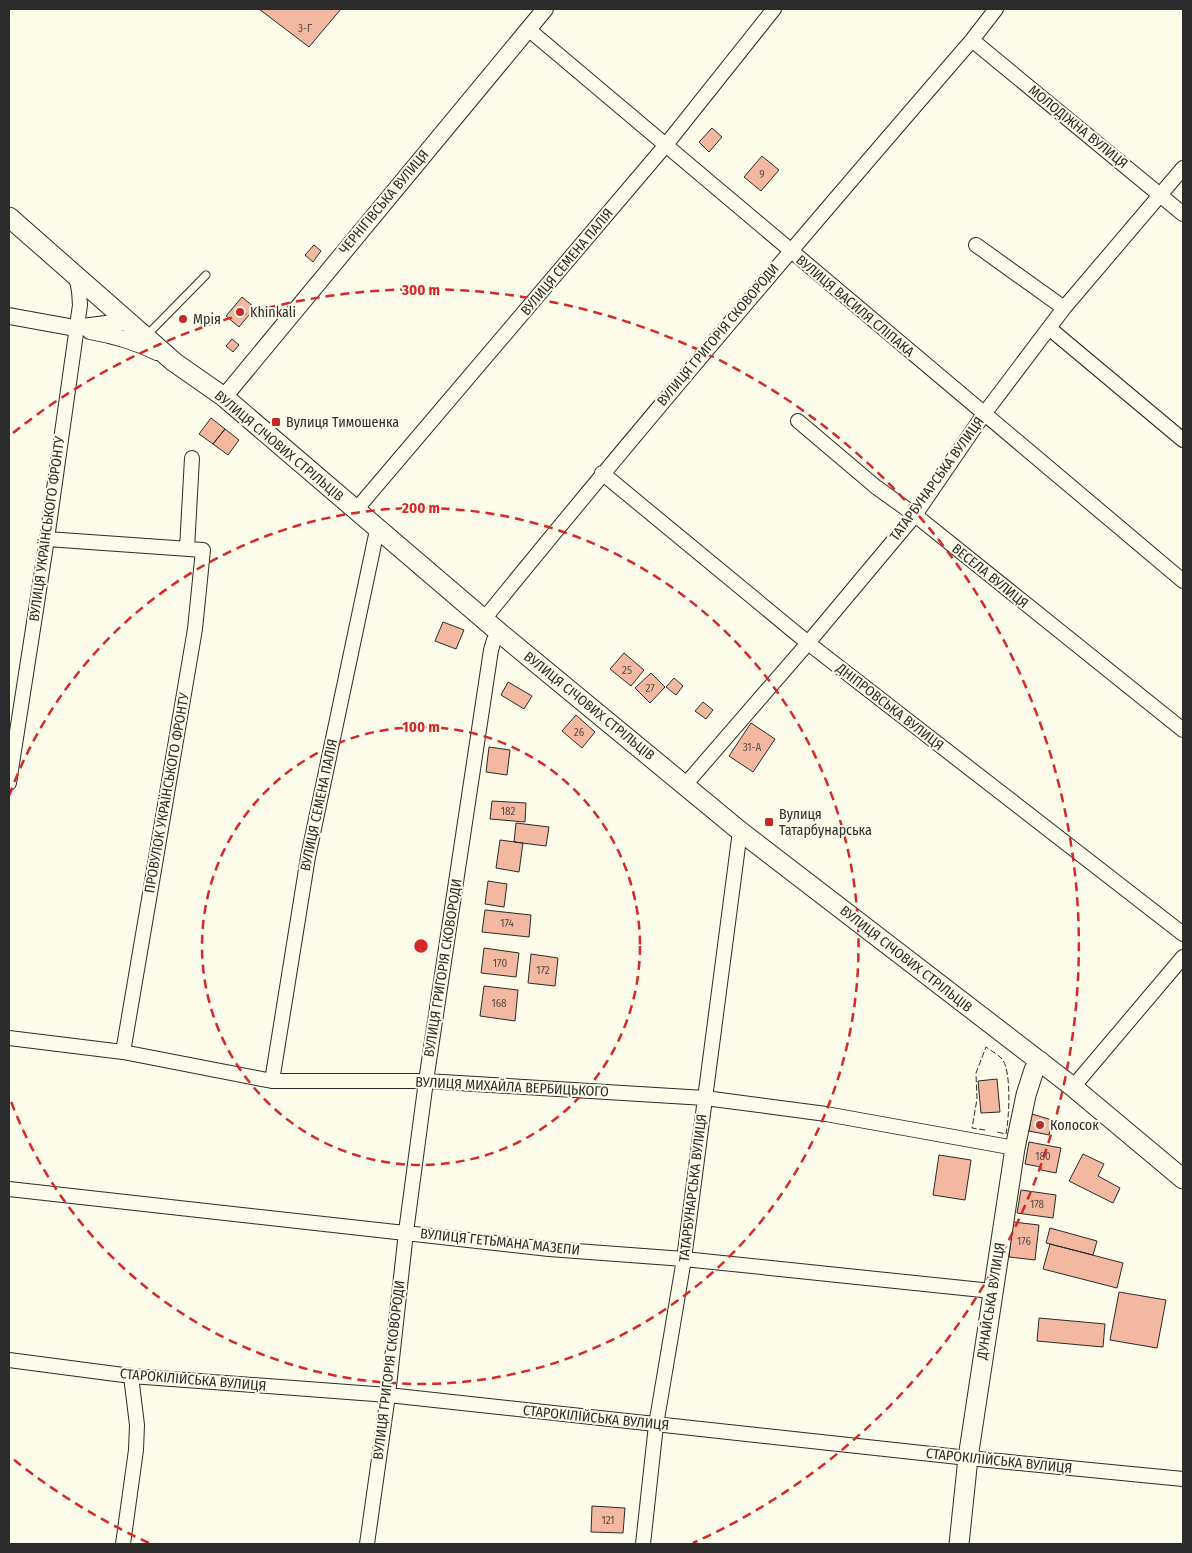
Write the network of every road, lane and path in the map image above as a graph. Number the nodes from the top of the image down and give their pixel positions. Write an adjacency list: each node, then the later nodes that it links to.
1 (545, 9): 4 (street, ЧЕРНІГІВСЬКА ВУЛИЦЯ)
2 (774, 9): 6 (street, ВУЛИЦЯ СЕМЕНА ПАЛІЯ)
3 (996, 9): 5 (street, ВУЛИЦЯ ГРИГОРІЯ СКОВОРОДИ)
4 (528, 29): 6 (street, ВУЛИЦЯ ВАСИЛЯ СЛІПАКА); 22 (street, ЧЕРНІГІВСЬКА ВУЛИЦЯ)
5 (972, 40): 8 (street, МОЛОДІЖНА ВУЛИЦЯ); 12 (street, ВУЛИЦЯ ГРИГОРІЯ СКОВОРОДИ)
6 (665, 146): 12 (street, ВУЛИЦЯ ВАСИЛЯ СЛІПАКА); 28 (street, ВУЛИЦЯ СЕМЕНА ПАЛІЯ)
7 (1183, 168): 8 (street, ТАТАРБУНАРСЬКА ВУЛИЦЯ)
8 (1161, 194): 9 (street, МОЛОДІЖНА ВУЛИЦЯ); 15 (street, ТАТАРБУНАРСЬКА ВУЛИЦЯ)
9 (1183, 214)
10 (9, 217): 14 (main road, ВУЛИЦЯ СІЧОВИХ СТРІЛЬЦІВ)
11 (976, 245): 15 (street)
12 (790, 251): 23 (street, ВУЛИЦЯ ВАСИЛЯ СЛІПАКА); 27 (street, ВУЛИЦЯ ГРИГОРІЯ СКОВОРОДИ)
13 (206, 275): 20 (lane)
14 (76, 276): 17 (main road, ВУЛИЦЯ СІЧОВИХ СТРІЛЬЦІВ); 18 (street, ВУЛИЦЯ УКРАЇНСЬКОГО ФРОНТУ)
15 (1064, 308): 19 (street, ТАТАРБУНАРСЬКА ВУЛИЦЯ)
16 (9, 316): 18 (street)
17 (129, 321): 18 (street); 20 (main road, ВУЛИЦЯ СІЧОВИХ СТРІЛЬЦІВ)
18 (75, 328): 21 (street); 31 (street, ВУЛИЦЯ УКРАЇНСЬКОГО ФРОНТУ)
19 (1049, 328): 23 (street, ТАТАРБУНАРСЬКА ВУЛИЦЯ); 25 (street)
20 (146, 336): 21 (main road, ВУЛИЦЯ СІЧОВИХ СТРІЛЬЦІВ)
21 (174, 362): 22 (main road, ВУЛИЦЯ СІЧОВИХ СТРІЛЬЦІВ)
22 (224, 397): 28 (main road, ВУЛИЦЯ СІЧОВИХ СТРІЛЬЦІВ)
23 (984, 414): 29 (street, ТАТАРБУНАРСЬКА ВУЛИЦЯ); 33 (street, ВУЛИЦЯ ВАСИЛЯ СЛІПАКА)
24 (798, 421): 29 (street, ВЕСЕЛА ВУЛИЦЯ)
25 (1183, 440)
26 (192, 458): 32 (street)
27 (602, 473): 34 (street, ВУЛИЦЯ ГРИГОРІЯ СКОВОРОДИ); 36 (street, ДНІПРОВСЬКА ВУЛИЦЯ)
28 (355, 511): 30 (main road, ВУЛИЦЯ СІЧОВИХ СТРІЛЬЦІВ)
29 (915, 516): 36 (street, ТАТАРБУНАРСЬКА ВУЛИЦЯ); 37 (street, ВЕСЕЛА ВУЛИЦЯ)
30 (377, 530): 34 (main road, ВУЛИЦЯ СІЧОВИХ СТРІЛЬЦІВ); 46 (street, ВУЛИЦЯ СЕМЕНА ПАЛІЯ)
31 (47, 539): 32 (street, ПРОВУЛОК УКРАЇНСЬКОГО ФРОНТУ); 38 (street, ВУЛИЦЯ УКРАЇНСЬКОГО ФРОНТУ)
32 (187, 549): 44 (street, ПРОВУЛОК УКРАЇНСЬКОГО ФРОНТУ)
33 (1183, 581)
34 (484, 619): 35 (main road, ВУЛИЦЯ СІЧОВИХ СТРІЛЬЦІВ)
35 (500, 633): 39 (main road, ВУЛИЦЯ СІЧОВИХ СТРІЛЬЦІВ); 47 (street, ВУЛИЦЯ ГРИГОРІЯ СКОВОРОДИ)
36 (808, 643): 39 (street, ТАТАРБУНАРСЬКА ВУЛИЦЯ); 41 (street, ДНІПРОВСЬКА ВУЛИЦЯ)
37 (1183, 730)
38 (9, 783)
39 (685, 785): 40 (main road, ВУЛИЦЯ СІЧОВИХ СТРІЛЬЦІВ)
40 (740, 831): 45 (main road, ВУЛИЦЯ СІЧОВИХ СТРІЛЬЦІВ); 49 (street, ТАТАРБУНАРСЬКА ВУЛИЦЯ)
41 (1183, 934)
42 (1183, 957): 48 (street)
43 (9, 1038): 44 (street, ВУЛИЦЯ МИХАЙЛА ВЕРБИЦЬКОГО)
44 (123, 1052): 46 (street, ВУЛИЦЯ МИХАЙЛА ВЕРБИЦЬКОГО)
45 (1040, 1062): 48 (main road, ВУЛИЦЯ СІЧОВИХ СТРІЛЬЦІВ); 50 (main road, ДУНАЙСЬКА ВУЛИЦЯ)
46 (272, 1081): 47 (street, ВУЛИЦЯ МИХАЙЛА ВЕРБИЦЬКОГО)
47 (426, 1081): 49 (street, ВУЛИЦЯ МИХАЙЛА ВЕРБИЦЬКОГО); 53 (street, ВУЛИЦЯ ГРИГОРІЯ СКОВОРОДИ)
48 (1073, 1087): 51 (main road, ВУЛИЦЯ СІЧОВИХ СТРІЛЬЦІВ)
49 (704, 1098): 50 (street, ВУЛИЦЯ МИХАЙЛА ВЕРБИЦЬКОГО); 54 (street, ТАТАРБУНАРСЬКА ВУЛИЦЯ)
50 (1015, 1148): 55 (main road, ДУНАЙСЬКА ВУЛИЦЯ)
51 (1183, 1179)
52 (9, 1189): 53 (street, ВУЛИЦЯ ГЕТЬМАНА МАЗЕПИ)
53 (406, 1232): 54 (street, ВУЛИЦЯ ГЕТЬМАНА МАЗЕПИ); 58 (street, ВУЛИЦЯ ГРИГОРІЯ СКОВОРОДИ)
54 (684, 1259): 55 (street, ВУЛИЦЯ ГЕТЬМАНА МАЗЕПИ); 59 (street, ТАТАРБУНАРСЬКА ВУЛИЦЯ)
55 (992, 1291): 60 (main road, ДУНАЙСЬКА ВУЛИЦЯ)
56 (9, 1360): 57 (street, СТАРОКІЛІЙСЬКА ВУЛИЦЯ)
57 (132, 1376): 58 (street, СТАРОКІЛІЙСЬКА ВУЛИЦЯ); 62 (street)
58 (388, 1395): 59 (street, СТАРОКІЛІЙСЬКА ВУЛИЦЯ); 63 (street, ВУЛИЦЯ ГРИГОРІЯ СКОВОРОДИ)
59 (656, 1424): 60 (street, СТАРОКІЛІЙСЬКА ВУЛИЦЯ); 64 (street, ТАТАРБУНАРСЬКА ВУЛИЦЯ)
60 (968, 1458): 61 (street, СТАРОКІЛІЙСЬКА ВУЛИЦЯ); 65 (main road, ДУНАЙСЬКА ВУЛИЦЯ)
61 (1183, 1479)
62 (123, 1544)
63 (366, 1544)
64 (643, 1544)
65 (959, 1544)

